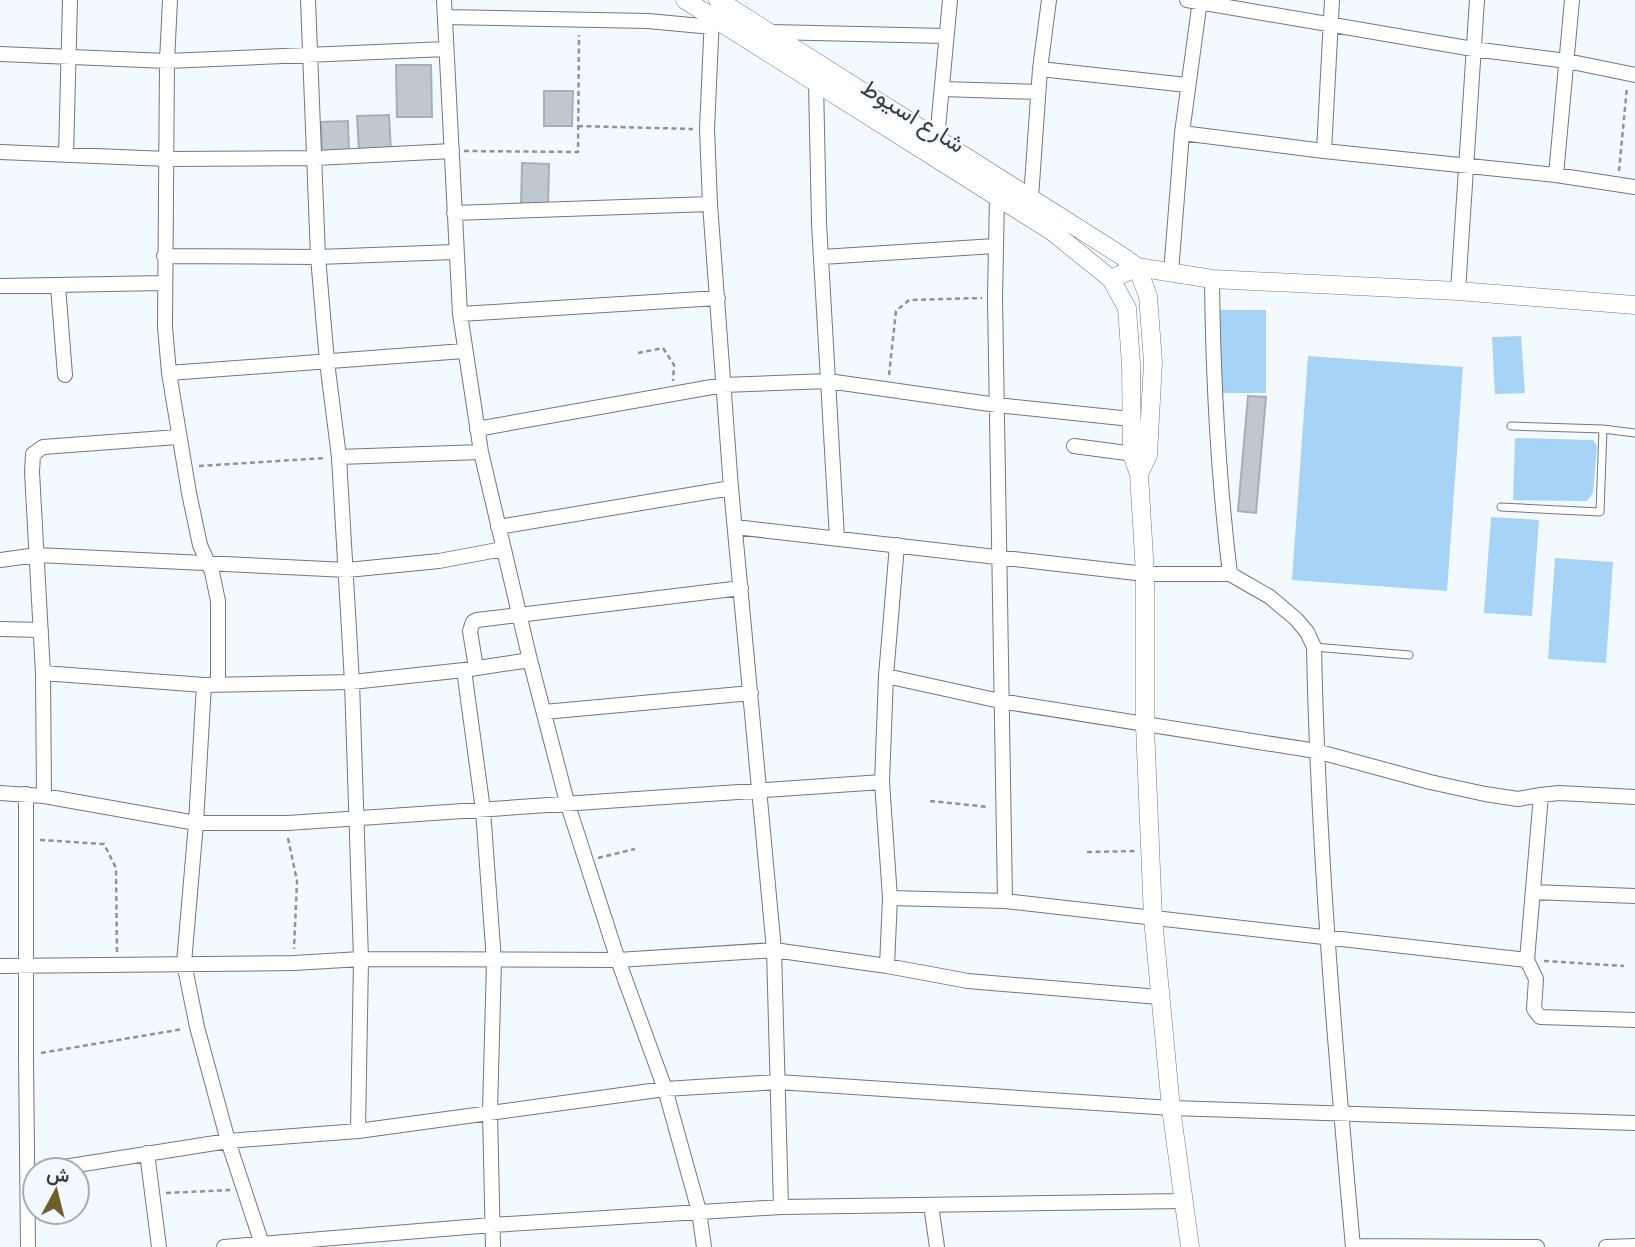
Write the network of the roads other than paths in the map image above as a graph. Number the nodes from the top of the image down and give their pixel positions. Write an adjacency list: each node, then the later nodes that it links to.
1 (70, 0): 21 (street)
2 (170, 0): 22 (street)
3 (308, 0): 20 (street)
4 (444, 0): 13 (street)
5 (685, 0): 12 (street, شارع اسيوط)
6 (950, 0): 16 (street)
7 (1049, 0): 24 (street)
8 (1332, 0): 14 (street)
9 (1477, 0): 18 (street)
10 (1572, 0): 23 (street)
11 (1195, 1): 14 (street); 27 (street)
12 (714, 14): 13 (street); 15 (street, شارع اسيوط); 26 (street, شارع اسيوط); 43 (street)
13 (445, 17): 17 (street)
14 (1329, 25): 18 (street); 33 (street)
15 (770, 32): 16 (street); 31 (street, شارع اسيوط)
16 (946, 36): 28 (street)
17 (446, 49): 20 (street); 32 (street)
18 (1473, 49): 23 (street); 38 (street)
19 (0, 54): 21 (street)
20 (310, 55): 22 (street); 36 (street)
21 (69, 56): 22 (street); 35 (street)
22 (167, 61): 37 (street)
23 (1567, 61): 25 (street); 39 (street)
24 (1040, 69): 27 (street); 29 (street)
25 (1632, 74)
26 (816, 83): 41 (street, شارع اسيوط); 49 (street)
27 (1187, 85): 30 (street)
28 (942, 89): 29 (street); 31 (street)
29 (1038, 92): 42 (street)
30 (1182, 133): 33 (street); 51 (street)
31 (937, 139): 42 (street, شارع اسيوط)
32 (452, 151): 36 (street); 44 (street)
33 (1324, 151): 38 (street)
34 (0, 152): 35 (street)
35 (66, 155): 37 (street)
36 (316, 158): 37 (street); 48 (street)
37 (167, 159): 47 (street)
38 (1465, 164): 39 (street); 57 (street)
39 (1556, 176): 40 (street)
40 (1635, 187)
41 (997, 198): 45 (street); 52 (street, شارع اسيوط)
42 (1031, 198): 50 (street, شارع اسيوط)
43 (710, 204): 44 (street); 59 (street)
44 (454, 213): 46 (street)
45 (995, 246): 49 (street); 69 (street)
46 (455, 251): 48 (street); 62 (street)
47 (164, 256): 48 (street); 54 (street)
48 (318, 257): 64 (street)
49 (822, 257): 67 (street)
50 (1137, 267): 51 (street); 52 (street); 58 (street)
51 (1166, 273): 53 (street); 58 (street)
52 (1111, 279): 61 (street)
53 (1212, 279): 57 (street); 93 (street)
54 (164, 282): 56 (street); 65 (street)
55 (0, 286): 56 (street)
56 (58, 286): 66 (street)
57 (1458, 291): 60 (street)
58 (1148, 296): 61 (street); 78 (street)
59 (718, 298): 62 (street); 68 (street)
60 (1635, 305)
61 (1127, 307): 70 (street)
62 (460, 314): 63 (street)
63 (464, 351): 64 (street); 72 (street)
64 (327, 362): 65 (street); 79 (street)
65 (169, 373): 75 (street)
66 (65, 375)
67 (828, 381): 68 (street); 69 (street); 84 (street)
68 (723, 385): 72 (street); 80 (street)
69 (997, 405): 70 (street); 88 (street)
70 (1131, 419): 78 (street)
71 (1511, 426): 73 (lane)
72 (477, 429): 77 (street)
73 (1603, 429): 74 (lane); 81 (lane)
74 (1635, 433)
75 (178, 437): 87 (street); 90 (street)
76 (1074, 446): 78 (street)
77 (481, 452): 79 (street); 82 (street)
78 (1140, 455): 92 (street)
79 (339, 457): 91 (street)
80 (731, 488): 82 (street); 83 (street)
81 (1501, 507)
82 (498, 527): 86 (street)
83 (735, 527): 84 (street); 94 (street)
84 (837, 538): 85 (street)
85 (897, 545): 88 (street); 103 (street)
86 (503, 549): 91 (street); 95 (street)
87 (37, 555): 89 (street); 90 (street); 97 (street)
88 (1001, 559): 92 (street); 107 (street)
89 (0, 560)
90 (208, 563): 91 (street); 105 (street)
91 (347, 570): 104 (street)
92 (1145, 574): 93 (street); 109 (street)
93 (1230, 574): 98 (street)
94 (741, 588): 95 (street); 106 (street)
95 (520, 616): 100 (street); 101 (street)
96 (0, 629): 97 (street)
97 (41, 629): 102 (street)
98 (1314, 647): 99 (lane); 110 (street)
99 (1409, 655)
100 (530, 660): 101 (street); 108 (street)
101 (470, 669): 104 (street); 119 (street)
102 (43, 673): 105 (street); 116 (street)
103 (886, 676): 107 (street); 111 (street)
104 (352, 682): 105 (street); 120 (street)
105 (211, 685): 121 (street)
106 (751, 693): 108 (street); 112 (street)
107 (1000, 701): 109 (street); 125 (street)
108 (544, 712): 118 (street)
109 (1145, 726): 110 (street); 126 (street)
110 (1316, 751): 115 (street); 127 (street)
111 (882, 782): 112 (street); 124 (street)
112 (759, 792): 118 (street); 128 (street)
113 (0, 793): 114 (street)
114 (26, 794): 116 (street); 135 (street)
115 (1541, 795): 117 (street); 122 (street)
116 (44, 796): 121 (street)
117 (1635, 797)
118 (567, 802): 119 (street); 130 (street)
119 (483, 810): 120 (street); 132 (street)
120 (356, 820): 121 (street); 129 (street)
121 (196, 823): 133 (street)
122 (1533, 892): 123 (street); 131 (street)
123 (1635, 896)
124 (890, 898): 125 (street); 136 (street)
125 (1004, 901): 126 (street)
126 (1153, 918): 127 (street); 137 (street)
127 (1326, 937): 131 (street); 143 (street)
128 (774, 950): 130 (street); 136 (street); 139 (street)
129 (361, 959): 132 (street); 133 (street); 145 (street)
130 (618, 960): 132 (street); 140 (street)
131 (1527, 960): 138 (street)
132 (494, 961): 142 (street)
133 (184, 963): 135 (street); 146 (street)
134 (0, 966): 135 (street)
135 (26, 966): 148 (street)
136 (887, 966): 137 (street)
137 (1159, 997): 141 (street)
138 (1635, 1020)
139 (778, 1082): 140 (street); 141 (street); 152 (street)
140 (665, 1090): 142 (street); 153 (street)
141 (1171, 1108): 143 (street); 150 (street)
142 (491, 1112): 145 (street); 155 (street)
143 (1342, 1113): 144 (street); 165 (street)
144 (1635, 1123)
145 (358, 1131): 146 (street)
146 (229, 1141): 147 (street); 156 (street)
147 (147, 1153): 149 (street); 159 (street)
148 (31, 1156)
149 (91, 1162)
150 (1182, 1201): 151 (street); 164 (street)
151 (931, 1205): 152 (street); 163 (street)
152 (780, 1207): 153 (street)
153 (699, 1211): 155 (street); 162 (street)
154 (29, 1226): 158 (street)
155 (492, 1226): 156 (street); 161 (street)
156 (262, 1245): 160 (street)
157 (1635, 1246): 167 (street)
158 (28, 1247)
159 (159, 1247)
160 (224, 1247)
161 (493, 1247)
162 (704, 1247)
163 (937, 1247)
164 (1189, 1247)
165 (1353, 1247): 166 (street)
166 (1537, 1247)
167 (1606, 1247)

